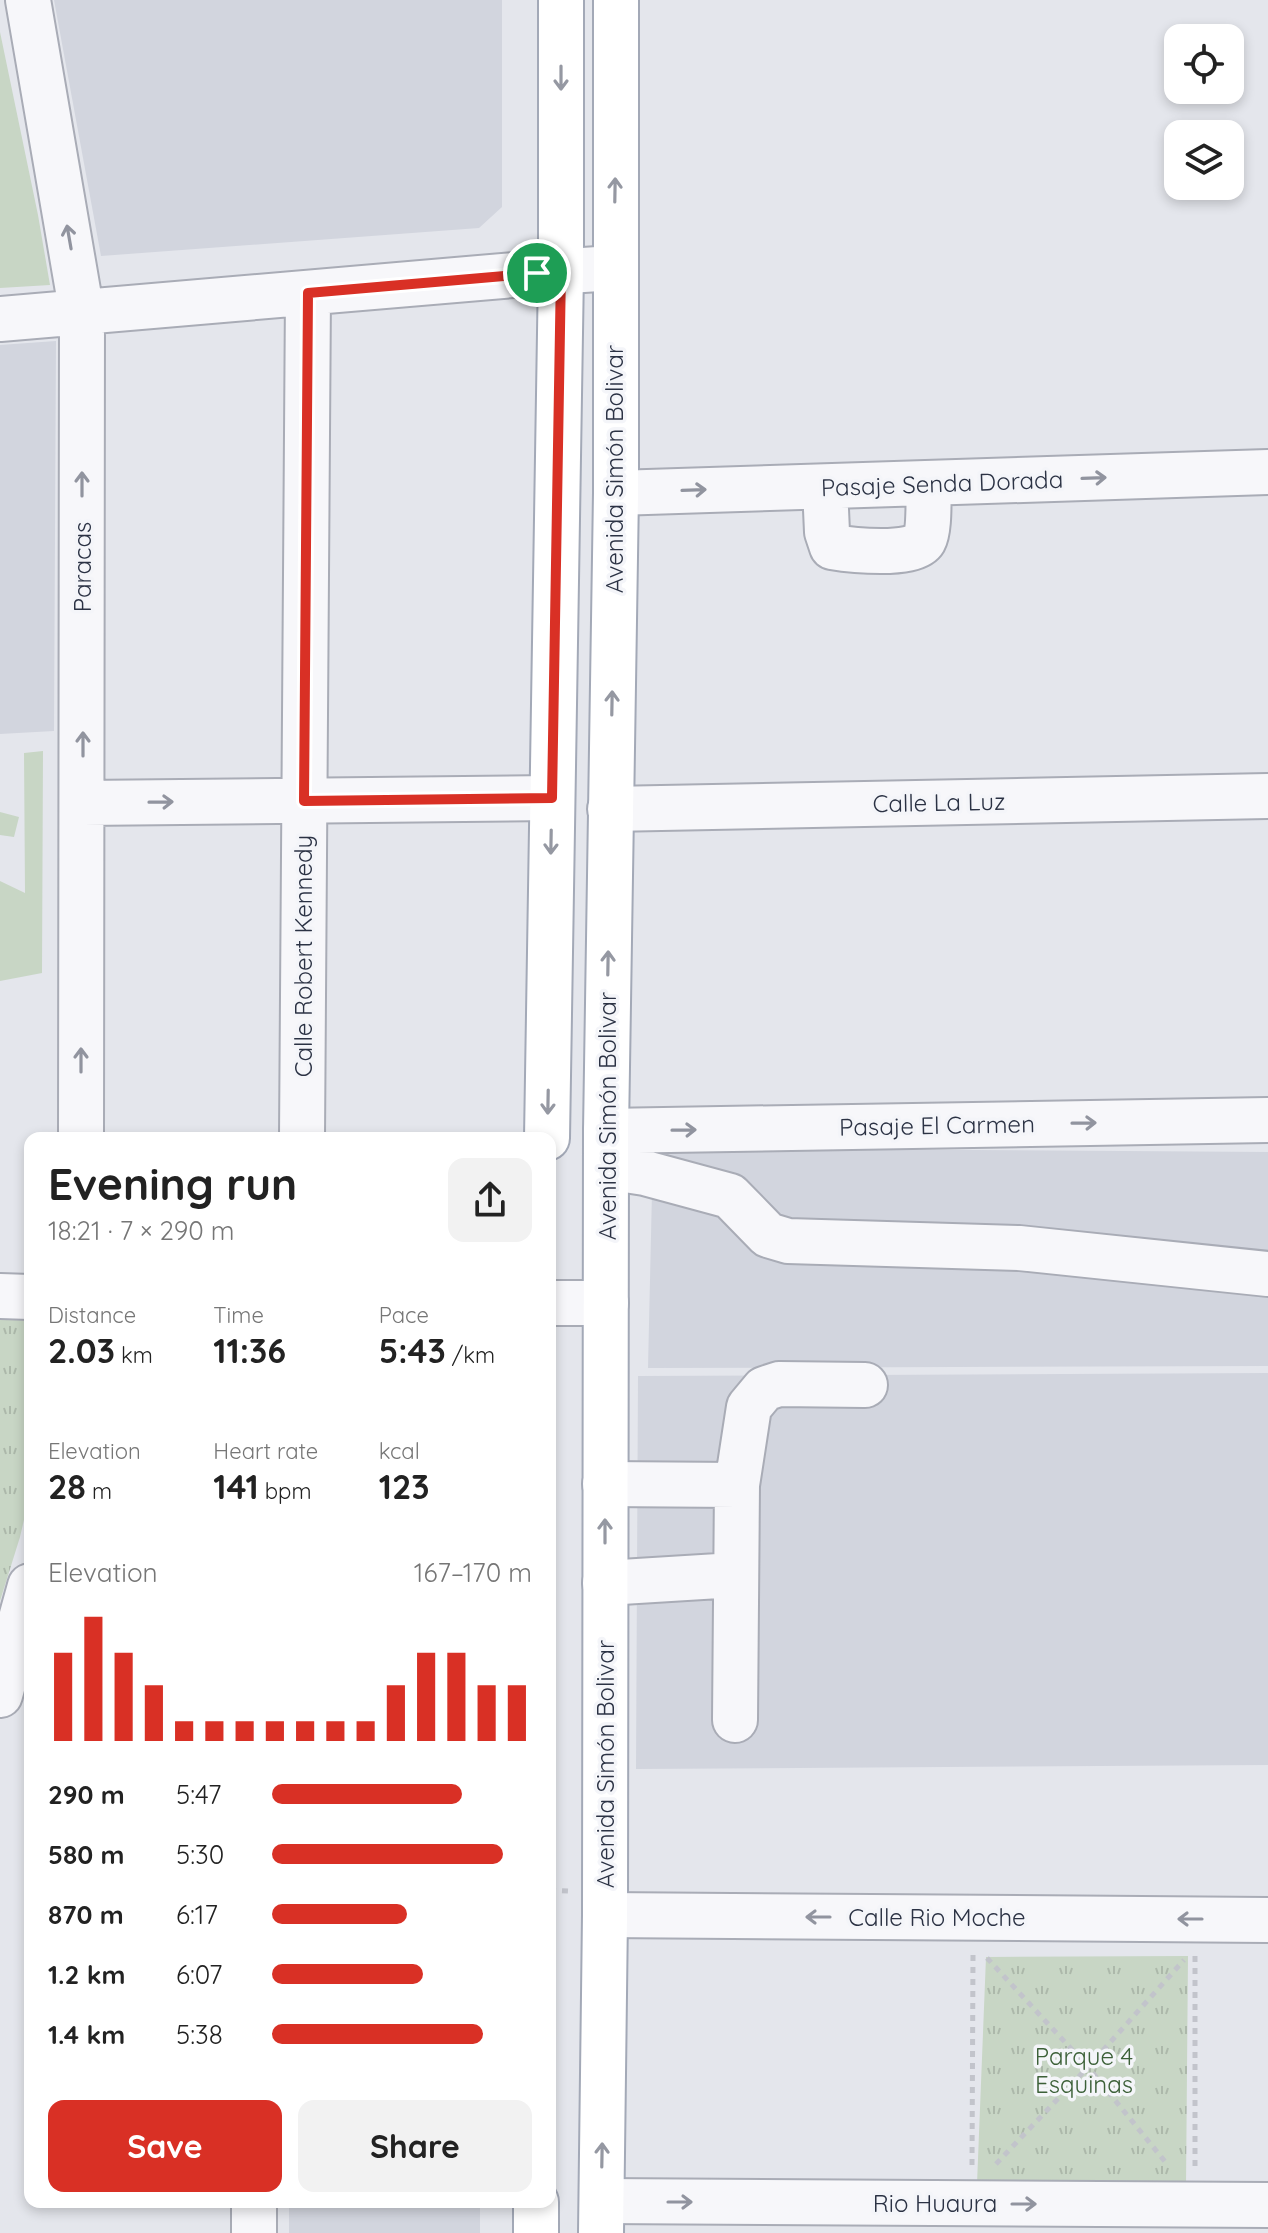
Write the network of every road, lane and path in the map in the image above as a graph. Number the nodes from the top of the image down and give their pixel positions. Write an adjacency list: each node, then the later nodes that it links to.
1 (28, 0): 7 (street, Paracas, one-way to 1)
2 (561, 0): 5 (main road, one-way to 5)
3 (616, 0): 4 (main road, Avenida Simón Bolivar, one-way to 3)
4 (614, 268): 5 (street); 12 (main road, Avenida Simón Bolivar)
5 (561, 271): 6 (street); 14 (main road)
6 (308, 293): 7 (street); 15 (street, Calle Robert Kennedy)
7 (82, 314): 8 (street); 16 (street, Paracas, one-way to 7)
8 (0, 319)
9 (1268, 472): 10 (street, Pasaje Senda Dorada, one-way to 9)
10 (929, 483): 11 (street, Pasaje Senda Dorada); 11 (street)
11 (825, 487): 12 (street, Pasaje Senda Dorada, one-way to 11)
12 (616, 493): 17 (main road, Avenida Simón Bolivar, one-way to 12)
13 (1268, 796): 17 (street, Calle La Luz)
14 (552, 798): 15 (street); 21 (main road, one-way to 21)
15 (304, 801): 16 (street, one-way to 15); 20 (street, Calle Robert Kennedy)
16 (83, 803): 19 (street, Paracas, one-way to 16)
17 (610, 809): 22 (main road, Avenida Simón Bolivar, one-way to 17)
18 (1268, 1120): 22 (street, Pasaje El Carmen, one-way to 18)
19 (81, 1132)
20 (302, 1132)
21 (547, 1132)
22 (606, 1149): 23 (street); 27 (main road, Avenida Simón Bolivar)
23 (1268, 1274)
24 (0, 1296): 25 (street)
25 (24, 1297)
26 (556, 1303): 27 (street)
27 (606, 1303): 29 (main road, Avenida Simón Bolivar)
28 (865, 1385): 30 (street)
29 (605, 1484): 30 (street); 32 (main road, Avenida Simón Bolivar, one-way to 29)
30 (737, 1485): 31 (street)
31 (735, 1575): 32 (street); 35 (street)
32 (605, 1583): 36 (main road, Avenida Simón Bolivar)
33 (24, 1608): 34 (street)
34 (0, 1695)
35 (735, 1720)
36 (605, 1915): 38 (street, Calle Rio Moche, one-way to 36); 46 (main road, Avenida Simón Bolivar, one-way to 36)
37 (1268, 1920): 39 (street, Calle Rio Moche)
38 (979, 1937): 39 (street, Calle Rio Moche, one-way to 38); 40 (path); 41 (path)
39 (1191, 1937): 40 (path); 42 (path)
40 (1088, 2067): 41 (path); 42 (path)
41 (980, 2188): 42 (street, Rio Huaura, one-way to 42); 46 (street, Rio Huaura, one-way to 41)
42 (1185, 2190): 43 (street, Rio Huaura)
43 (1268, 2205)
44 (254, 2208): 47 (street)
45 (536, 2208): 48 (main road)
46 (601, 2217)
47 (254, 2233)
48 (536, 2233)

